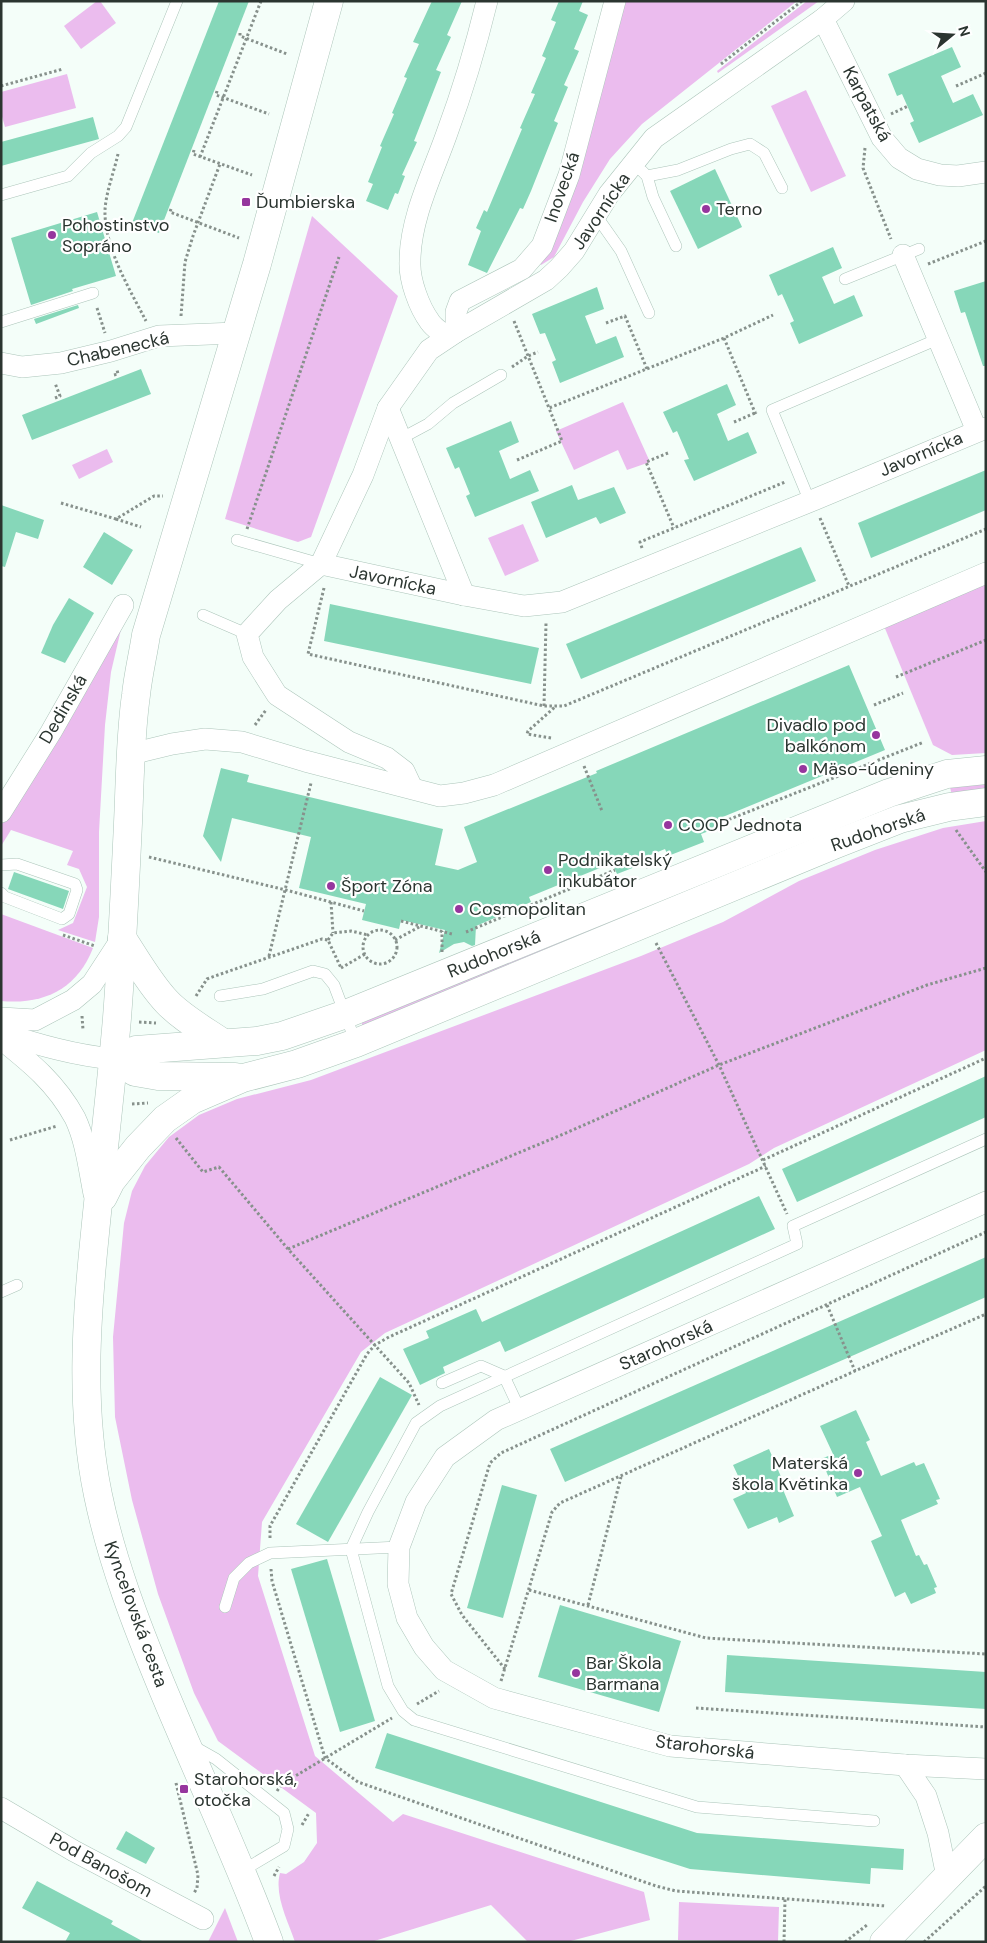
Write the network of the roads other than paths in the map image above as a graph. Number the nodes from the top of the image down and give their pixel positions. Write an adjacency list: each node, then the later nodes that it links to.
1 (176, 1): 10 (lane)
2 (329, 1): 18 (street, Kynceľovská cesta)
3 (487, 1): 19 (street)
4 (615, 1): 19 (street, Inovecká)
5 (844, 1): 6 (street)
6 (823, 19): 7 (street, Javornícka); 8 (street, Karpatská)
7 (641, 169): 9 (lane); 11 (street, Javornícka); 12 (lane)
8 (986, 172)
9 (782, 188)
10 (1, 195)
11 (595, 214): 16 (lane); 19 (street, Javornícka)
12 (676, 246)
13 (904, 248): 14 (lane); 20 (street)
14 (845, 279)
15 (93, 293): 17 (lane)
16 (649, 313)
17 (1, 322)
18 (236, 333): 21 (street, Chabenecká); 34 (street, Kynceľovská cesta)
19 (451, 334): 23 (street, Javornícka)
20 (938, 339): 24 (street, Javornícka); 26 (lane)
21 (1, 363)
22 (501, 374): 25 (lane)
23 (388, 408): 25 (street, Javornícka); 28 (street, Javornícka)
24 (982, 429): 26 (street, Javornícka)
25 (400, 439): 30 (street, Javornícka)
26 (814, 506): 30 (street, Javornícka)
27 (240, 541): 28 (lane)
28 (323, 573): 30 (street, Javornícka); 33 (street, Javornícka)
29 (986, 573): 36 (street)
30 (464, 596)
31 (123, 605): 38 (street, Dedinská)
32 (203, 615): 33 (lane)
33 (247, 634): 36 (street)
34 (131, 754): 36 (street); 41 (street, Kynceľovská cesta)
35 (986, 770): 43 (street, Rudohorská)
36 (412, 788)
37 (986, 802): 48 (street, Rudohorská)
38 (1, 812)
39 (1, 864): 40 (lane)
40 (1, 893)
41 (122, 938): 44 (street); 47 (street); 49 (street, Kynceľovská cesta)
42 (220, 996): 43 (lane)
43 (346, 1014): 47 (street, Rudohorská); 48 (lane)
44 (1, 1018)
45 (1, 1033): 49 (street)
46 (1, 1039): 53 (street)
47 (223, 1043): 49 (street, Rudohorská)
48 (356, 1043): 50 (street, Rudohorská)
49 (113, 1059): 50 (street, Rudohorská); 53 (street, Kynceľovská cesta)
50 (243, 1078): 53 (street, Rudohorská)
51 (986, 1139): 56 (lane)
52 (986, 1202): 58 (street, Starohorská)
53 (98, 1208): 62 (street, Kynceľovská cesta)
54 (17, 1285): 55 (lane)
55 (1, 1292)
56 (504, 1376): 57 (lane); 58 (lane); 60 (lane)
57 (442, 1383)
58 (520, 1410): 59 (street, Starohorská)
59 (399, 1547): 60 (lane); 63 (street, Starohorská)
60 (351, 1549): 61 (lane); 66 (lane)
61 (225, 1607)
62 (185, 1742): 68 (street, Kynceľovská cesta); 68 (lane)
63 (905, 1765): 64 (street, Starohorská); 69 (street)
64 (986, 1769)
65 (1, 1808): 70 (street, Pod Banošom)
66 (874, 1821)
67 (986, 1837): 69 (street)
68 (242, 1871): 71 (street, Kynceľovská cesta)
69 (947, 1877): 72 (street)
70 (194, 1915)
71 (269, 1942)
72 (884, 1942)

